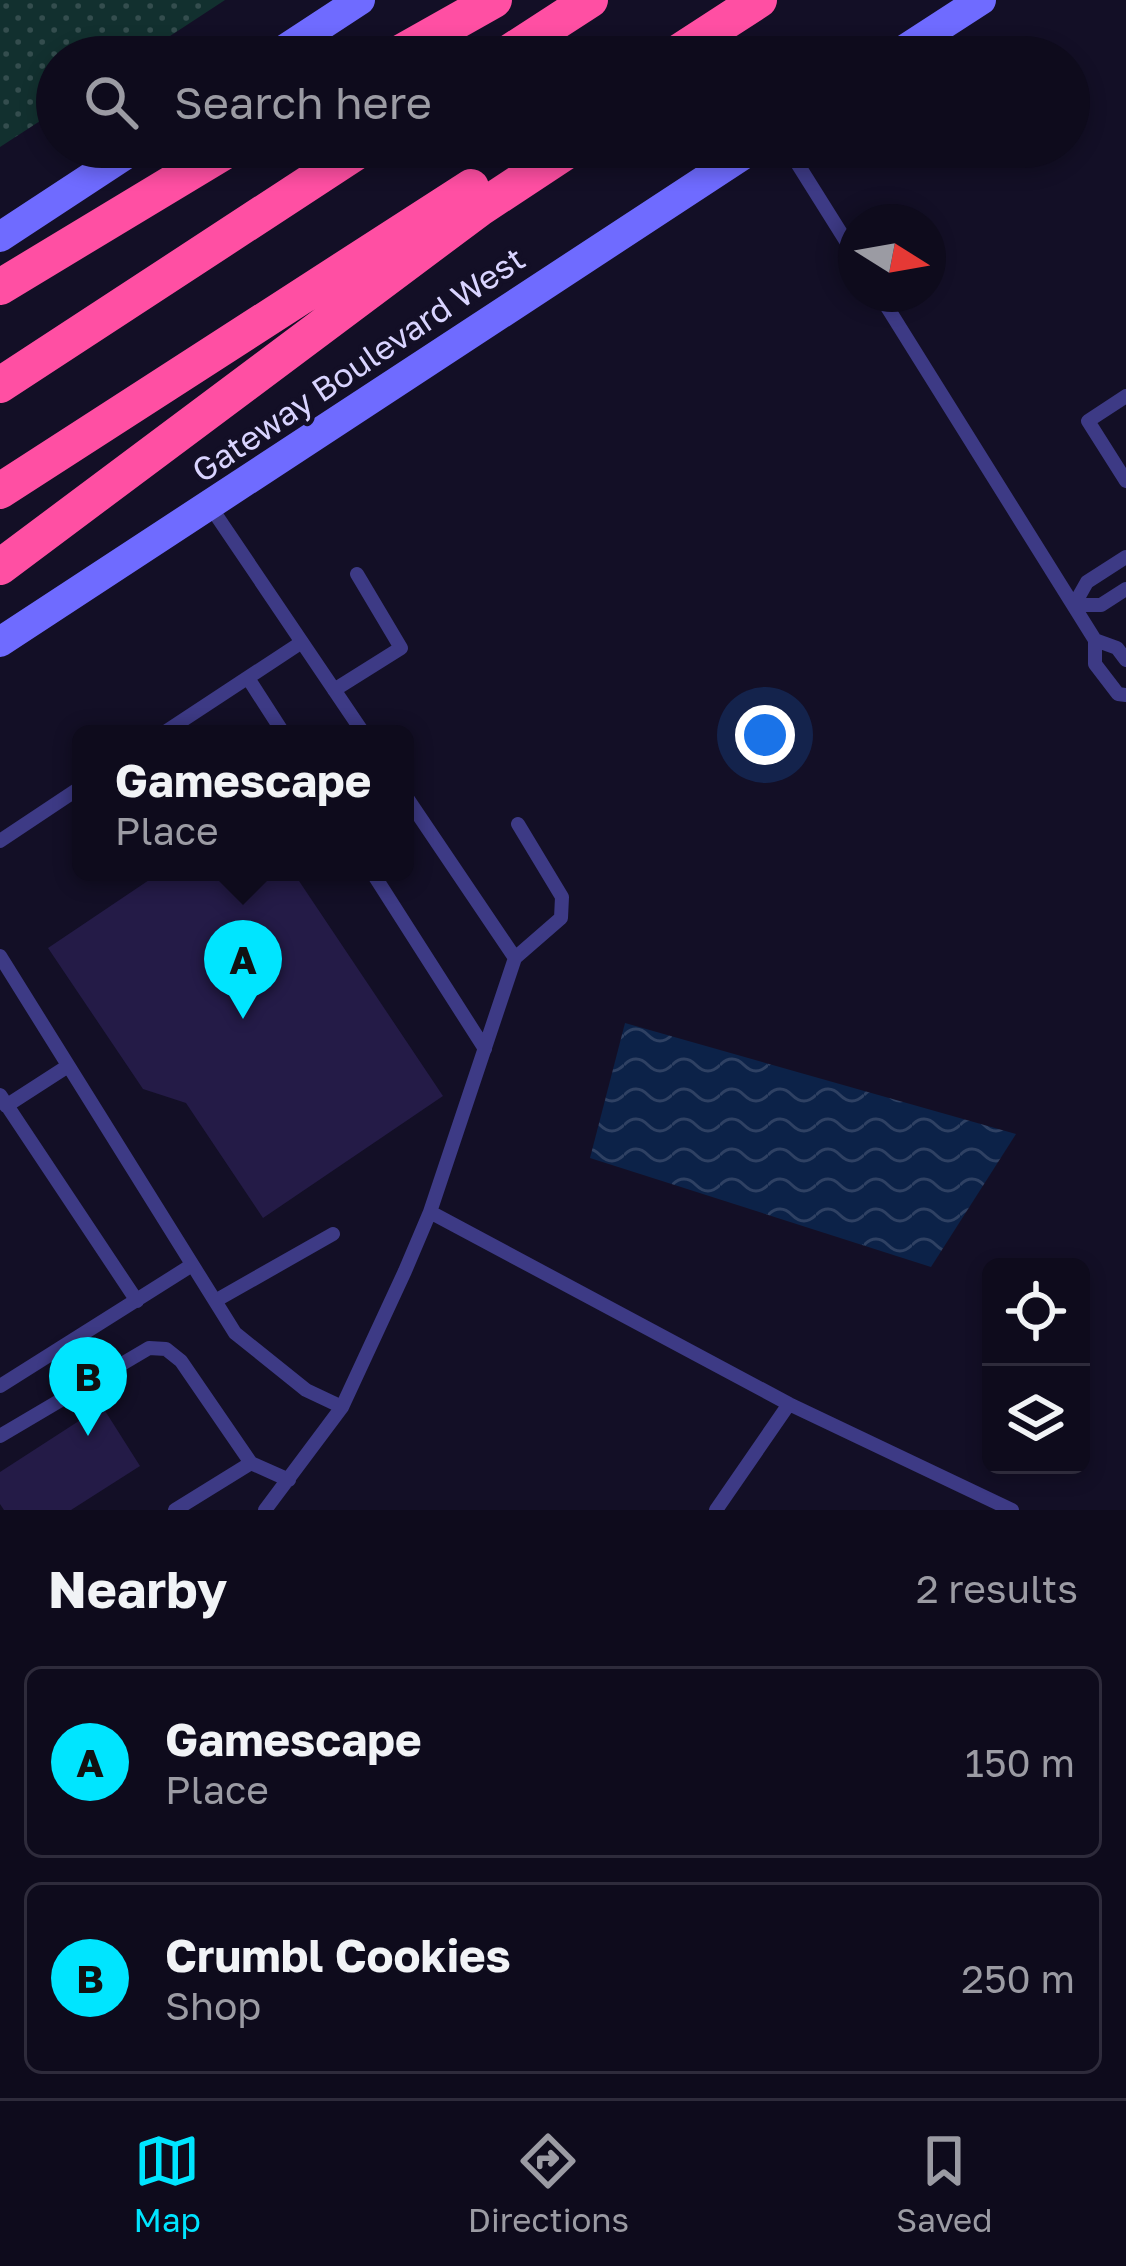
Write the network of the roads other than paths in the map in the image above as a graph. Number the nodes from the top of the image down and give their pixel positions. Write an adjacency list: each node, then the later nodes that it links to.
1 (360, 0): 7 (main road)
2 (494, 0): 8 (highway)
3 (590, 0): 9 (highway)
4 (759, 0): 10 (highway)
5 (778, 0): 11 (highway)
6 (981, 0): 12 (main road)
7 (305, 36)
8 (430, 36)
9 (534, 36)
10 (703, 36)
11 (730, 36)
12 (925, 36)
13 (104, 168): 21 (main road)
14 (197, 168): 22 (highway)
15 (332, 168): 24 (highway)
16 (499, 168): 27 (highway)
17 (541, 168): 30 (highway)
18 (723, 168): 28 (main road, Gateway Boulevard West)
19 (800, 168): 20 (lane)
20 (838, 228)
21 (0, 237)
22 (0, 287)
23 (890, 312): 33 (lane)
24 (0, 385)
25 (1126, 396): 26 (lane)
26 (1126, 481)
27 (0, 490)
28 (210, 506): 35 (main road, Gateway Boulevard West); 36 (lane)
29 (1126, 557): 33 (lane)
30 (0, 568)
31 (357, 574): 39 (lane)
32 (1126, 589): 33 (lane)
33 (1074, 605): 34 (lane)
34 (1095, 640): 37 (lane); 40 (lane)
35 (0, 642)
36 (302, 642): 38 (lane); 39 (lane)
37 (1126, 660)
38 (248, 678): 41 (lane); 42 (lane)
39 (334, 690): 43 (lane)
40 (1126, 695)
41 (176, 725)
42 (278, 725)
43 (358, 725)
44 (72, 794): 47 (lane)
45 (414, 808): 50 (lane)
46 (518, 824): 50 (lane)
47 (0, 841)
48 (378, 881): 51 (lane)
49 (0, 956): 52 (lane)
50 (515, 958): 51 (lane)
51 (484, 1049): 54 (lane)
52 (68, 1066): 53 (lane); 56 (lane)
53 (3, 1100): 57 (lane)
54 (430, 1212): 60 (lane); 61 (lane)
55 (333, 1234): 58 (lane)
56 (193, 1265): 57 (lane); 58 (lane)
57 (137, 1300): 59 (lane)
58 (214, 1301): 61 (lane)
59 (0, 1386)
60 (789, 1404): 67 (lane); 68 (lane)
61 (342, 1407): 64 (lane)
62 (0, 1436): 63 (lane)
63 (251, 1463): 64 (lane); 65 (lane)
64 (289, 1480): 66 (lane)
65 (175, 1510)
66 (265, 1510)
67 (716, 1510)
68 (1012, 1510)

